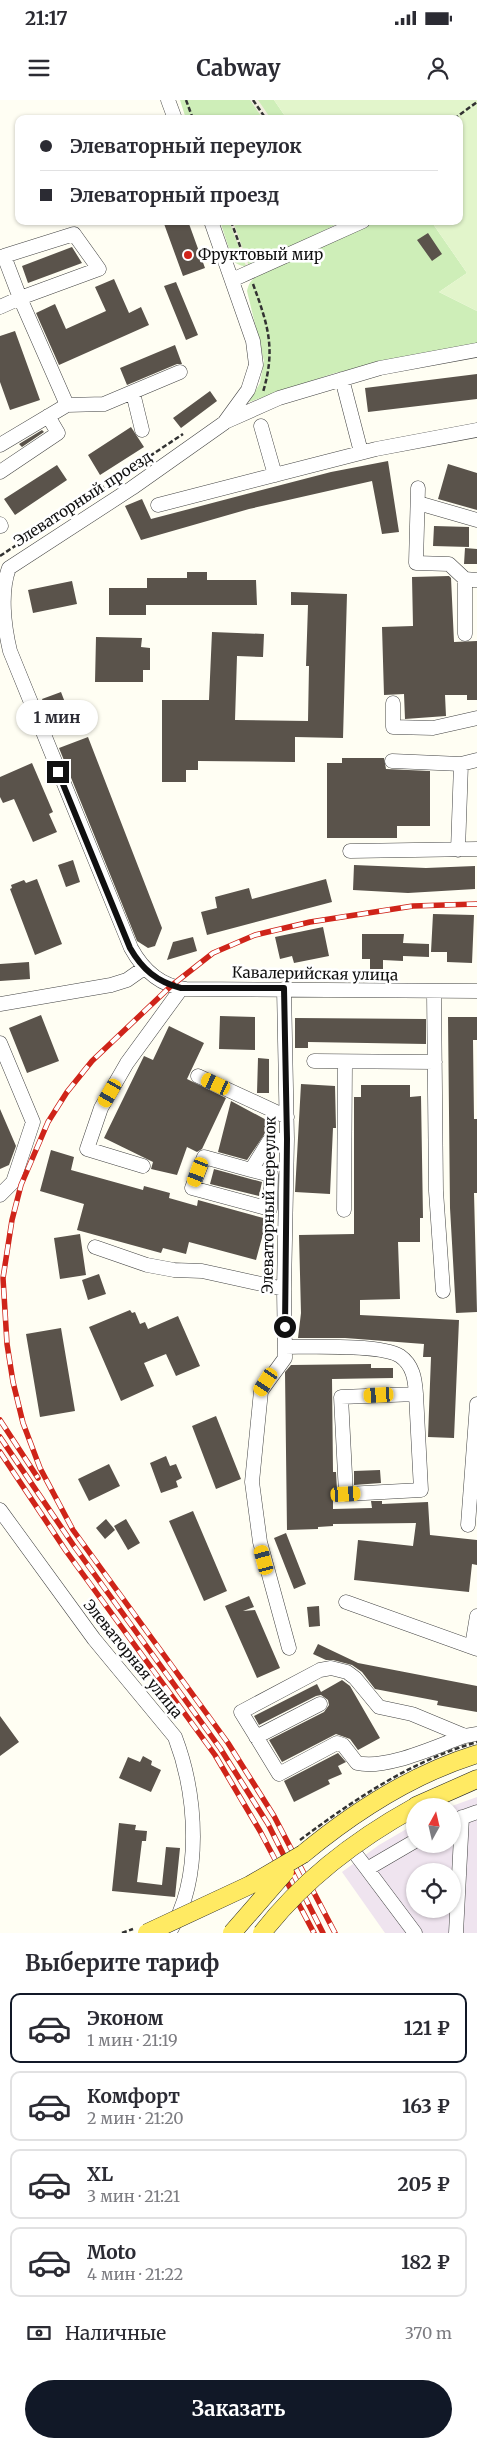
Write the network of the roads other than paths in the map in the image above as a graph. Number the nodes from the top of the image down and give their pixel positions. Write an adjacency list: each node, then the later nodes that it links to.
1 (168, 100): 2 (street)
2 (174, 115)
3 (212, 225): 6 (street)
4 (354, 225): 6 (street)
5 (2, 256): 7 (street); 7 (street)
6 (232, 280): 15 (street, Элеваторный проезд)
7 (20, 298): 8 (street); 13 (street)
8 (0, 307)
9 (477, 350): 11 (street)
10 (180, 372): 12 (street)
11 (342, 379): 15 (street); 20 (street)
12 (133, 393): 13 (street); 17 (street)
13 (67, 405): 14 (street)
14 (48, 416): 19 (street); 21 (street)
15 (224, 423): 27 (street, Элеваторный проезд)
16 (261, 426): 22 (street)
17 (142, 430)
18 (477, 430): 20 (street)
19 (0, 445)
20 (361, 452): 22 (street)
21 (0, 472)
22 (275, 475): 25 (street)
23 (418, 488): 24 (street)
24 (418, 503): 26 (street); 28 (street)
25 (158, 505)
26 (477, 520)
27 (2, 579): 29 (street, Элеваторный проезд)
28 (471, 580): 30 (street)
29 (2, 631): 39 (street, Элеваторный проезд)
30 (465, 634)
31 (393, 702): 32 (street)
32 (477, 718)
33 (477, 760): 35 (street)
34 (392, 761): 35 (street)
35 (461, 764): 37 (street)
36 (477, 849): 37 (street)
37 (458, 850): 38 (street)
38 (350, 851)
39 (149, 973): 40 (street, Кавалерийская улица); 44 (street)
40 (181, 988): 41 (street, Кавалерийская улица); 52 (street)
41 (284, 988): 43 (street, Кавалерийская улица); 50 (street, Элеваторный переулок)
42 (477, 991): 43 (street, Кавалерийская улица)
43 (434, 992): 48 (street)
44 (0, 1004)
45 (0, 1043): 54 (street)
46 (314, 1061): 47 (street)
47 (345, 1062): 48 (street); 55 (street)
48 (435, 1062): 58 (street)
49 (198, 1076): 50 (street)
50 (287, 1117): 51 (street, Элеваторный переулок)
51 (287, 1139): 53 (street); 57 (street, Элеваторный переулок)
52 (143, 1166)
53 (251, 1170): 53 (street)
54 (0, 1195)
55 (344, 1210)
56 (95, 1247): 57 (street)
57 (284, 1289): 59 (street, Элеваторный переулок)
58 (443, 1291)
59 (285, 1346): 60 (street); 66 (street, Элеваторный переулок)
60 (416, 1394): 60 (street)
61 (477, 1404): 63 (street)
62 (0, 1510): 83 (street, Элеваторная улица)
63 (468, 1525)
64 (346, 1602): 67 (street)
65 (477, 1616): 67 (street)
66 (289, 1648)
67 (474, 1648)
68 (320, 1704): 70 (street)
69 (471, 1735): 70 (street); 70 (street)
70 (256, 1737)
71 (477, 1754): 80 (main road)
72 (477, 1779): 73 (main road)
73 (433, 1798)
74 (406, 1811): 78 (main road, bridge)
75 (477, 1812): 76 (street)
76 (461, 1818)
77 (406, 1846): 81 (street)
78 (351, 1848): 81 (street); 85 (main road, bridge)
79 (457, 1853): 87 (street)
80 (303, 1854): 82 (main road, bridge); 84 (main road, bridge)
81 (367, 1869): 86 (street)
82 (147, 1933)
83 (169, 1933)
84 (232, 1933)
85 (262, 1933)
86 (415, 1933)
87 (456, 1933)

